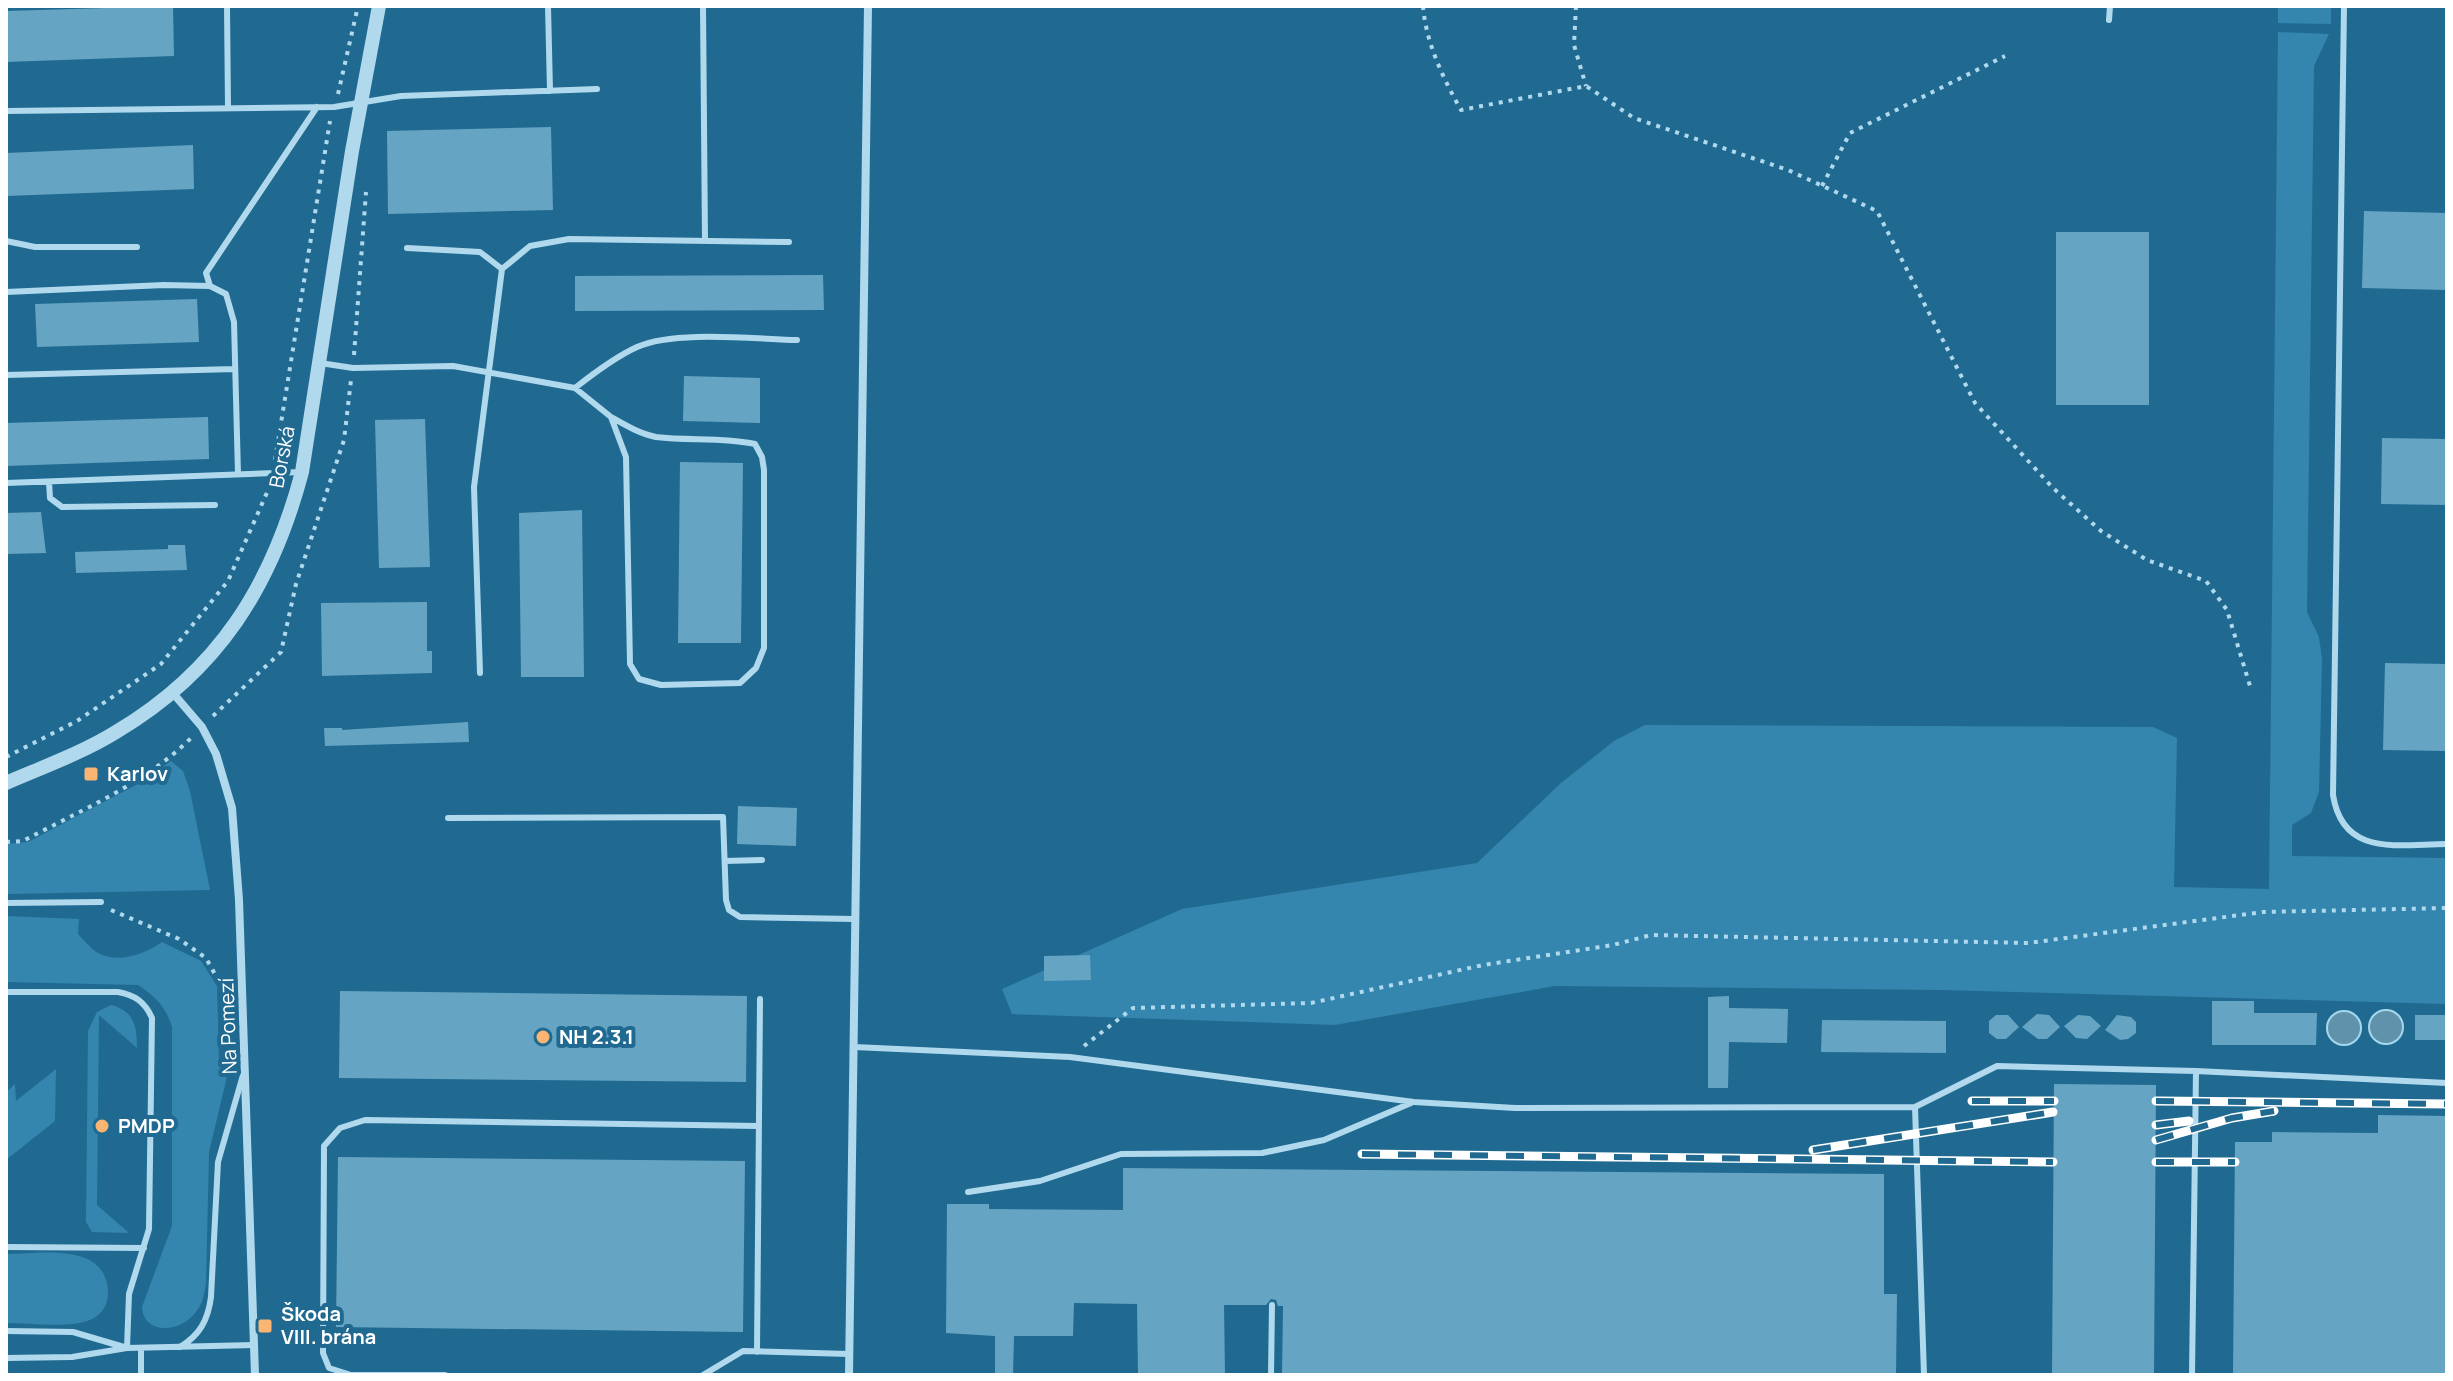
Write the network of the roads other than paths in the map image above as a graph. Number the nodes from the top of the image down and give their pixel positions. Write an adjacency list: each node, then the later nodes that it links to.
1 (227, 6): 12 (lane)
2 (379, 6): 11 (street, Borská)
3 (548, 6): 10 (lane)
4 (703, 6): 16 (lane)
5 (868, 6): 44 (street)
6 (2110, 6): 8 (lane)
7 (2344, 6): 39 (lane)
8 (2109, 20)
9 (597, 89): 10 (lane)
10 (550, 91): 11 (lane)
11 (360, 103): 13 (lane); 24 (street, Borská)
12 (228, 107): 13 (lane); 14 (lane)
13 (317, 107): 21 (lane)
14 (6, 111)
15 (6, 241): 18 (lane)
16 (705, 241): 17 (lane); 20 (lane)
17 (789, 242)
18 (137, 247)
19 (407, 248): 20 (lane)
20 (502, 269): 26 (lane)
21 (210, 286): 22 (lane); 25 (lane)
22 (6, 292)
23 (797, 340): 28 (lane)
24 (319, 363): 26 (lane); 30 (street, Borská)
25 (235, 369): 27 (lane); 31 (lane)
26 (491, 373): 28 (lane); 35 (lane)
27 (6, 375)
28 (575, 388): 29 (lane)
29 (611, 417): 29 (lane)
30 (302, 472): 31 (lane); 36 (street, Borská)
31 (238, 474): 32 (lane)
32 (49, 482): 33 (lane); 34 (lane)
33 (6, 483)
34 (215, 505)
35 (480, 673)
36 (172, 692): 37 (street, Borská); 48 (street, Na Pomezí)
37 (6, 783)
38 (448, 818): 41 (lane)
39 (2447, 844)
40 (762, 860): 41 (lane)
41 (725, 861): 44 (lane)
42 (101, 902): 43 (lane)
43 (6, 903)
44 (855, 919): 47 (street)
45 (6, 992): 56 (lane)
46 (760, 999): 53 (lane)
47 (854, 1047): 51 (lane); 64 (street)
48 (246, 1066): 59 (street, Na Pomezí); 60 (lane)
49 (2196, 1071): 50 (lane); 52 (lane); 73 (lane)
50 (2447, 1083)
51 (1414, 1102): 52 (lane); 54 (lane)
52 (1915, 1107): 72 (lane)
53 (759, 1126): 63 (lane); 68 (lane)
54 (968, 1192)
55 (6, 1247): 56 (lane)
56 (144, 1248): 61 (lane)
57 (1272, 1305): 71 (lane)
58 (6, 1331): 61 (lane)
59 (254, 1345): 60 (lane); 67 (street, Na Pomezí)
60 (180, 1347): 62 (lane)
61 (127, 1348): 62 (lane); 65 (lane)
62 (141, 1348): 66 (lane)
63 (757, 1352): 64 (lane); 69 (lane)
64 (849, 1354): 70 (street)
65 (6, 1358)
66 (141, 1375)
67 (255, 1375)
68 (445, 1375)
69 (703, 1375)
70 (849, 1375)
71 (1271, 1375)
72 (1924, 1375)
73 (2192, 1375)

